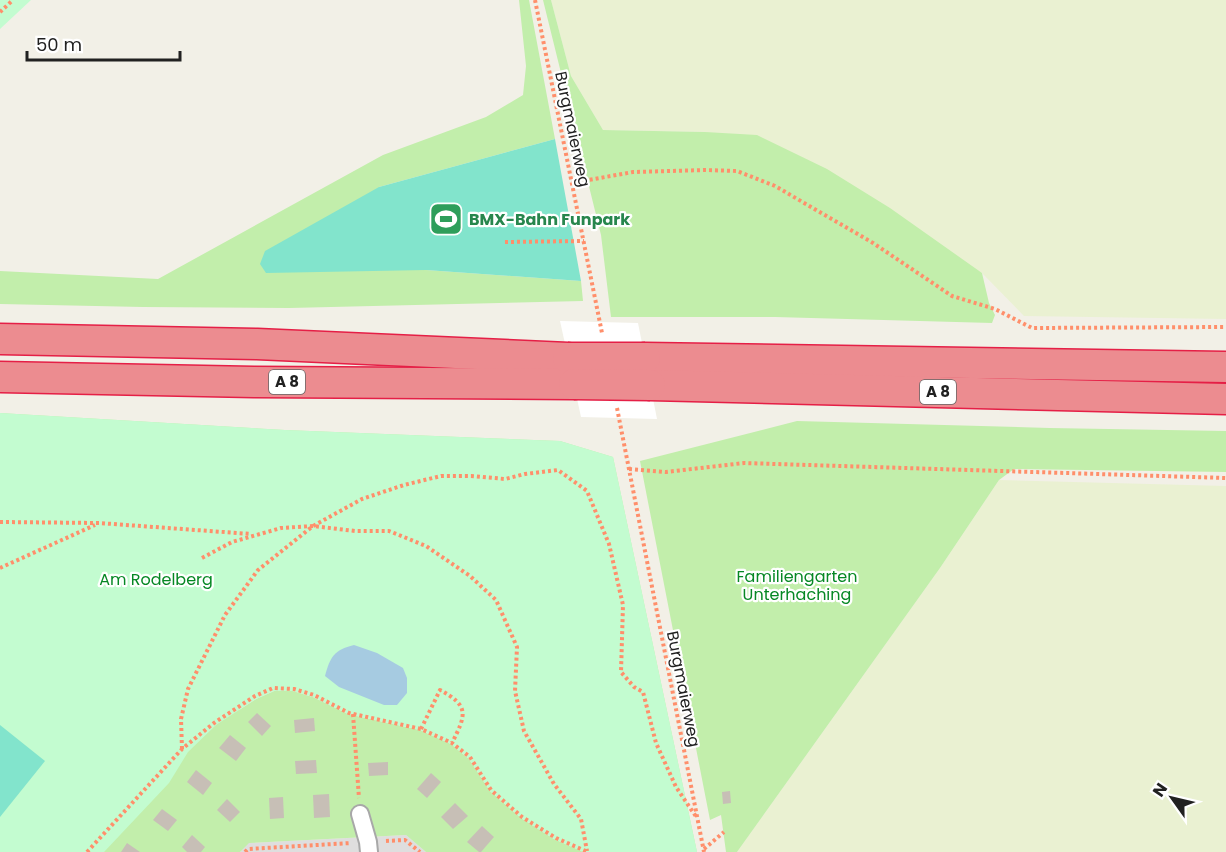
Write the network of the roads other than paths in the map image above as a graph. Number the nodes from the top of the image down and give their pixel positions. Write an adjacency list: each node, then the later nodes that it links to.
1 (0, 339): 3 (highway, A 8)
2 (1226, 367): 4 (highway, A 8)
3 (571, 371): 4 (highway, A 8, bridge); 5 (highway, A 8)
4 (648, 372): 6 (highway, A 8)
5 (0, 377)
6 (1226, 399)
7 (360, 814): 8 (street)
8 (369, 847)

